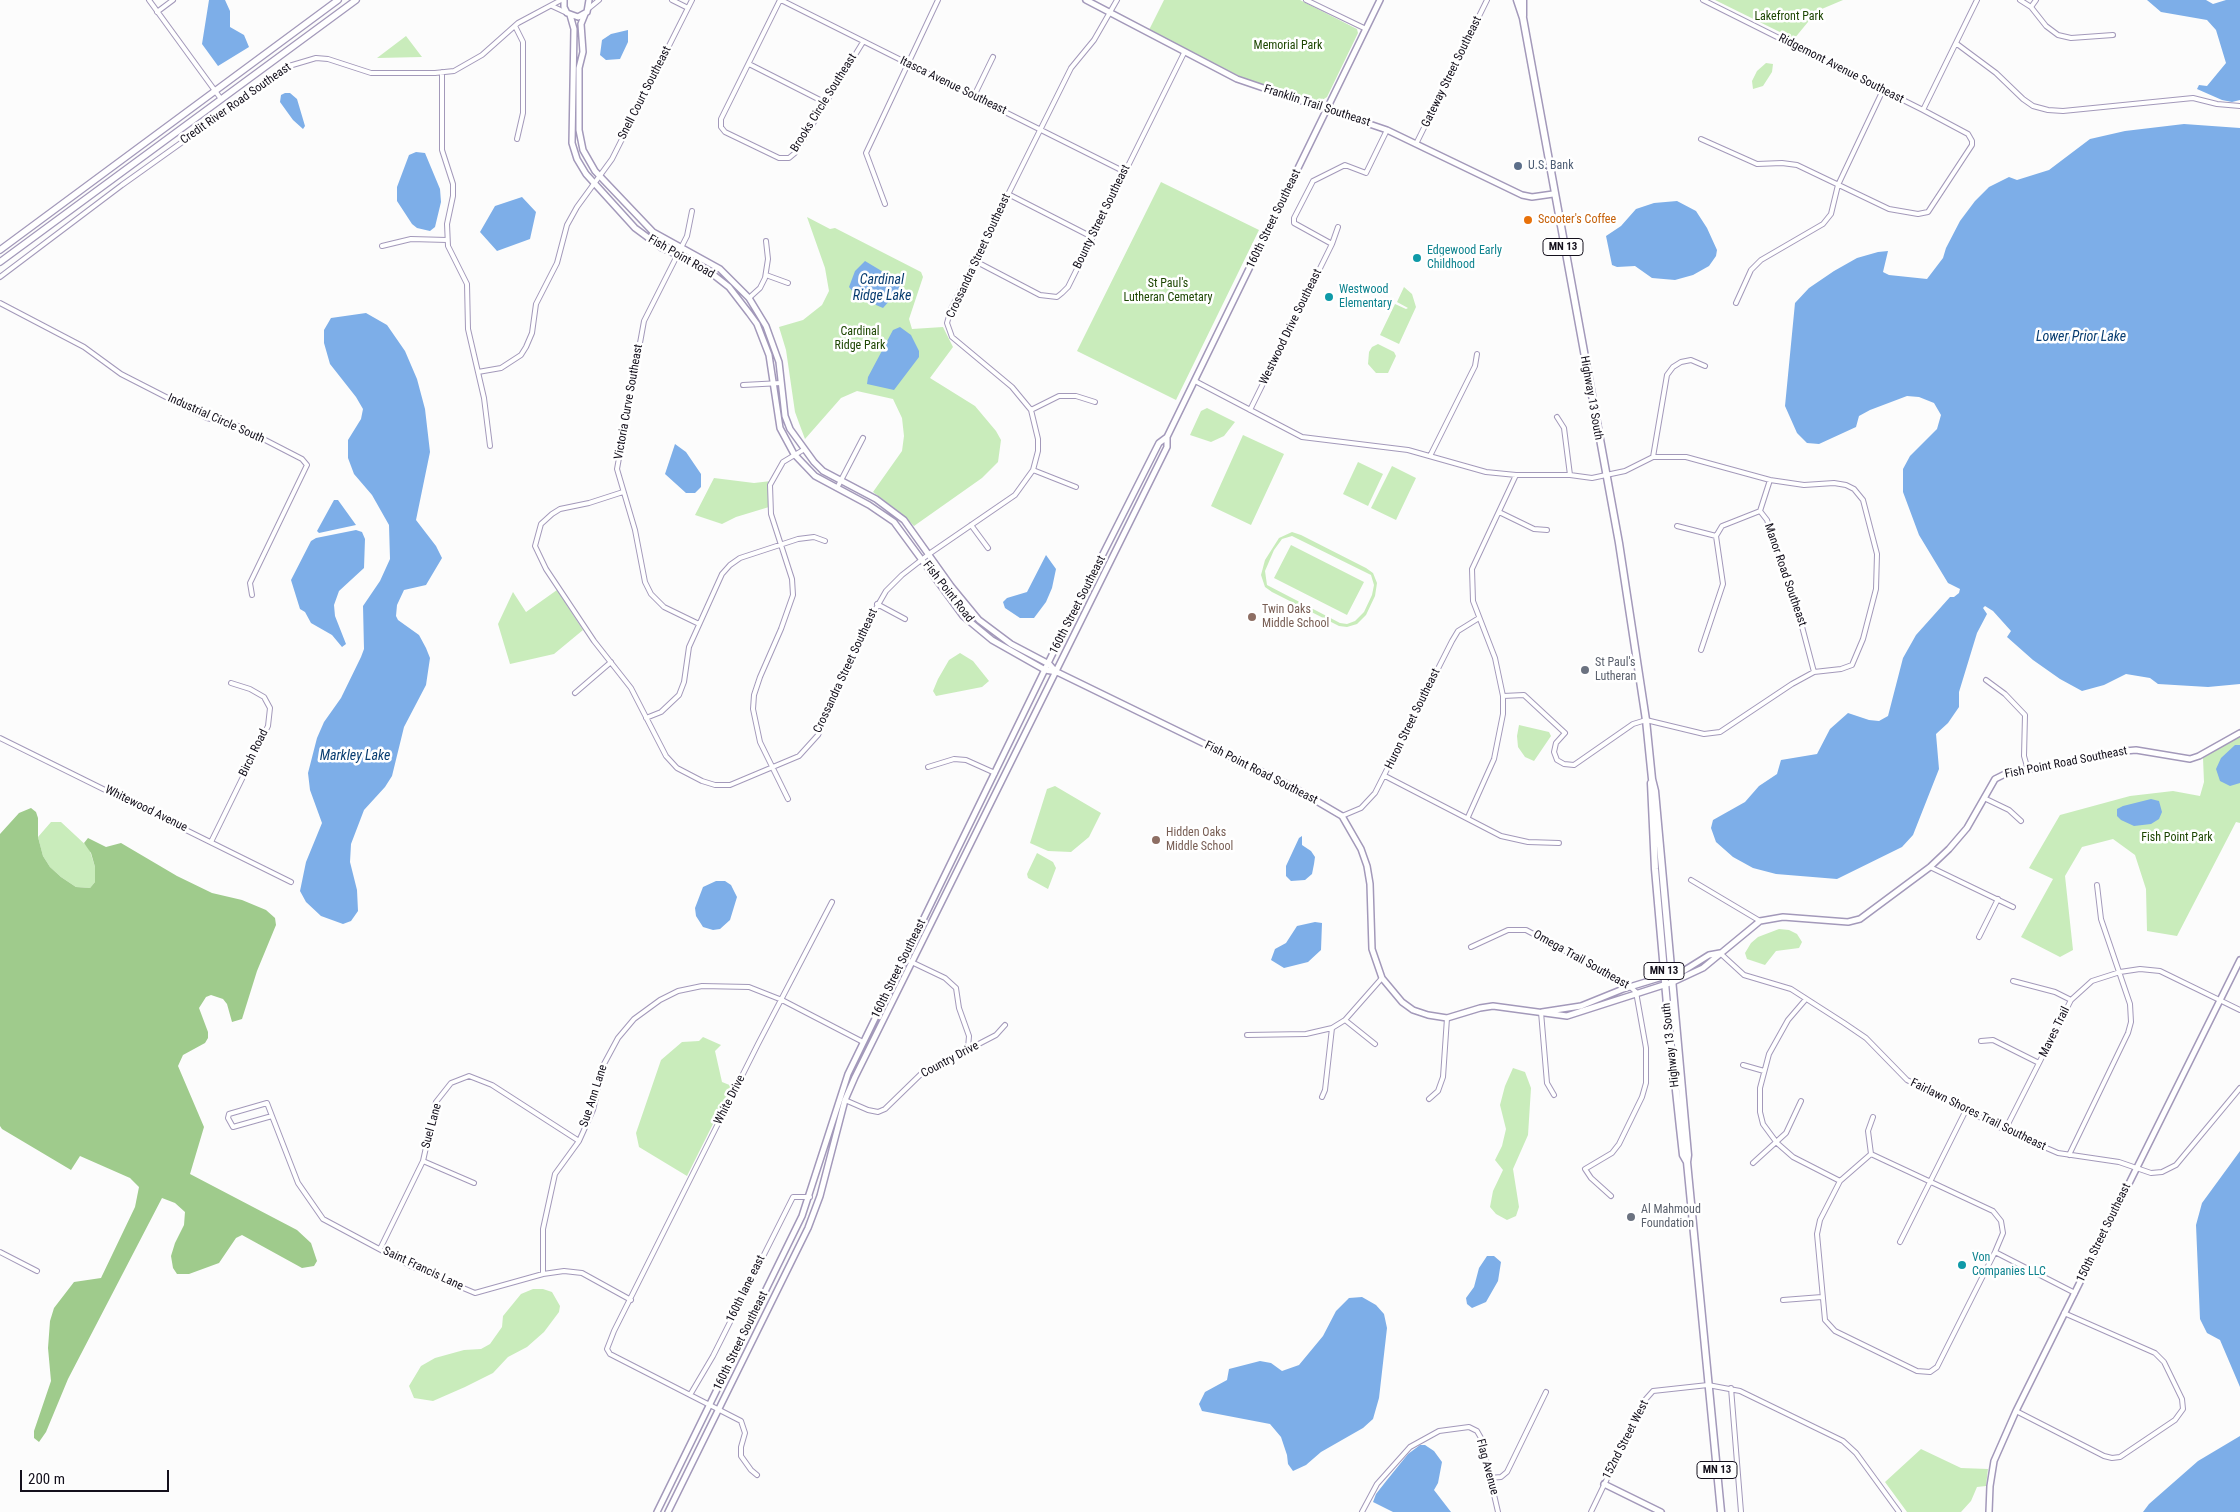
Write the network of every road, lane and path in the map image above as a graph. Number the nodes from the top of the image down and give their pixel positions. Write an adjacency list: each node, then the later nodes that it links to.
1 (149, 0): 26 (street)
2 (174, 0): 26 (street)
3 (338, 0): 41 (main road)
4 (356, 0): 44 (main road)
5 (563, 0): 23 (street, Credit River Road Southeast); 29 (street, Fish Point Road)
6 (589, 0): 27 (street, Fish Point Road)
7 (600, 0): 27 (street)
8 (672, 0): 25 (street)
9 (692, 0): 25 (street, Snell Court Southeast)
10 (780, 0): 34 (street, Itasca Avenue Southeast); 38 (street, Brooks Circle Southeast)
11 (937, 0): 39 (street)
12 (1086, 0): 28 (street, Franklin Trail Southeast)
13 (1117, 0): 28 (street, Crossandra Street Southeast)
14 (1306, 0): 32 (street)
15 (1380, 0): 32 (street, 160th Street Southeast)
16 (1487, 0): 53 (street, Gateway Street Southeast)
17 (1517, 0): 30 (main road, Highway 13 South / MN 13)
18 (1523, 0): 30 (main road, Highway 13 South / MN 13)
19 (1703, 0): 42 (street, Ridgemont Avenue Southeast)
20 (1977, 0): 35 (street)
21 (2020, 0): 24 (street)
22 (2036, 0): 24 (street)
23 (552, 6): 29 (street); 31 (street, Credit River Road Southeast)
24 (2031, 7): 33 (street)
25 (688, 8): 55 (street, Snell Court Southeast)
26 (157, 12): 41 (street)
27 (587, 12): 29 (street); 55 (street, Fish Point Road)
28 (1111, 13): 36 (street, Franklin Trail Southeast); 49 (street, Crossandra Street Southeast)
29 (569, 14): 56 (street, Fish Point Road)
30 (1523, 18): 59 (main road, Highway 13 South / MN 13)
31 (515, 26): 40 (street, Credit River Road Southeast); 52 (street)
32 (1366, 29): 47 (street, 160th Street Southeast)
33 (2113, 35)
34 (863, 42): 39 (street, Itasca Avenue Southeast); 45 (street, Brooks Circle Southeast)
35 (1957, 44): 46 (street); 48 (street)
36 (1184, 52): 47 (street, Franklin Trail Southeast); 54 (street, Bounty Street Southeast)
37 (993, 57): 43 (street)
38 (749, 64): 45 (street); 45 (street, Brooks Circle Southeast)
39 (907, 64): 43 (street, Itasca Avenue Southeast); 60 (street)
40 (442, 72): 64 (street); 74 (street, Credit River Road Southeast)
41 (215, 90): 44 (street); 69 (main road)
42 (1883, 90): 48 (street, Ridgemont Avenue Southeast); 57 (street)
43 (974, 96): 49 (street, Itasca Avenue Southeast)
44 (221, 99): 72 (main road)
45 (826, 102)
46 (2240, 106)
47 (1327, 109): 50 (street, Franklin Trail Southeast); 82 (street, 160th Street Southeast)
48 (1923, 110): 57 (street, Ridgemont Avenue Southeast)
49 (1040, 129): 54 (street, Itasca Avenue Southeast); 58 (street, Crossandra Street Southeast)
50 (1387, 130): 53 (street, Franklin Trail Southeast); 66 (street)
51 (1701, 138): 57 (street)
52 (518, 139)
53 (1416, 144): 59 (street, Franklin Trail Southeast)
54 (1125, 172): 63 (street, Bounty Street Southeast)
55 (599, 176): 56 (street, Snell Court Southeast); 68 (street, Fish Point Road)
56 (595, 183): 70 (street, Fish Point Road); 81 (street, Snell Court Southeast)
57 (1838, 185): 78 (street)
58 (1008, 194): 63 (street); 71 (street, Crossandra Street Southeast)
59 (1553, 194): 100 (main road, Highway 13 South / MN 13)
60 (885, 204)
61 (692, 211): 68 (street, Victoria Curve Southeast)
62 (1338, 227): 66 (street, Westwood Drive Southeast)
63 (1092, 237): 71 (street, Bounty Street Southeast)
64 (447, 240): 67 (street); 81 (street)
65 (766, 241): 73 (street)
66 (1332, 244): 88 (street, Westwood Drive Southeast)
67 (382, 246)
68 (681, 248): 70 (street, Victoria Curve Southeast); 76 (street, Fish Point Road)
69 (0, 250)
70 (678, 255): 84 (street, Fish Point Road); 105 (street, Victoria Curve Southeast)
71 (974, 261): 87 (street, Crossandra Street Southeast)
72 (0, 262)
73 (766, 275): 75 (street); 76 (street)
74 (0, 277)
75 (788, 283)
76 (749, 298): 83 (street, Fish Point Road)
77 (0, 303): 117 (street, Industrial Circle South)
78 (1736, 303)
79 (1477, 354): 95 (street)
80 (1705, 366): 96 (street)
81 (478, 372): 92 (street)
82 (1195, 381): 88 (street); 91 (street, 160th Street Southeast)
83 (781, 383): 84 (street); 93 (street, Fish Point Road)
84 (773, 384): 85 (street); 94 (street, Fish Point Road)
85 (743, 385)
86 (1095, 402): 87 (street)
87 (1031, 410): 97 (street, Crossandra Street Southeast)
88 (1250, 410): 95 (street)
89 (1557, 417): 99 (street)
90 (863, 438): 101 (street)
91 (1167, 438): 124 (street, 160th Street Southeast); 126 (street, 160th Street Southeast)
92 (490, 446)
93 (803, 450): 94 (street); 101 (street, Fish Point Road)
94 (794, 454): 103 (street, Fish Point Road); 113 (street)
95 (1430, 456): 98 (street)
96 (1653, 457): 100 (street); 102 (street)
97 (1033, 470): 104 (street); 108 (street, Crossandra Street Southeast)
98 (1516, 475): 99 (street); 107 (street)
99 (1570, 475): 100 (street)
100 (1605, 477): 133 (main road, Highway 13 South / MN 13)
101 (841, 480): 103 (street); 115 (street, Fish Point Road)
102 (1770, 480): 106 (street, Manor Road Southeast); 127 (street)
103 (837, 488): 116 (street, Fish Point Road)
104 (1076, 488)
105 (623, 492): 121 (street, Victoria Curve Southeast); 123 (street, Crossandra Street Southeast)
106 (1760, 511): 111 (street); 127 (street, Manor Road Southeast)
107 (1499, 512): 110 (street); 119 (street)
108 (971, 525): 114 (street); 115 (street, Crossandra Street Southeast)
109 (1677, 526): 111 (street)
110 (1547, 530)
111 (1716, 536): 122 (street)
112 (825, 541): 113 (street)
113 (780, 545): 121 (street); 137 (street)
114 (988, 548)
115 (929, 554): 116 (street, Crossandra Street Southeast); 124 (street, Fish Point Road)
116 (922, 559): 118 (street, Crossandra Street Southeast); 125 (street, Fish Point Road)
117 (252, 595)
118 (878, 604): 120 (street); 137 (street, Crossandra Street Southeast)
119 (1479, 618): 131 (street); 140 (street, Huron Street Southeast)
120 (906, 619)
121 (699, 624): 132 (street)
122 (1701, 650)
123 (612, 662): 130 (street); 132 (street, Crossandra Street Southeast)
124 (1048, 664): 125 (street, 160th Street Southeast); 126 (street, Fish Point Road)
125 (1045, 670): 126 (street, Fish Point Road); 139 (street, 160th Street Southeast)
126 (1057, 672): 144 (street, Fish Point Road Southeast); 161 (street, 160th Street Southeast)
127 (1814, 672): 133 (street)
128 (1986, 680): 138 (street)
129 (231, 683): 147 (street, Birch Road)
130 (576, 693)
131 (1502, 696): 133 (street); 145 (street)
132 (646, 718): 137 (street, Crossandra Street Southeast)
133 (1646, 720): 141 (main road, Highway 13 South / MN 13)
134 (2240, 733): 138 (street, Fish Point Road Southeast)
135 (0, 738): 147 (street, Whitewood Avenue)
136 (928, 767): 139 (street)
137 (772, 768): 143 (street)
138 (2028, 770): 142 (street, Fish Point Road Southeast)
139 (995, 773): 160 (street, 160th Street Southeast)
140 (1385, 776): 144 (street, Huron Street Southeast); 145 (street)
141 (1652, 779): 164 (main road, Highway 13 South / MN 13); 165 (main road, Highway 13 South / MN 13)
142 (1984, 798): 146 (street); 149 (street, Fish Point Road Southeast)
143 (788, 799)
144 (1342, 816): 166 (street, Fish Point Road Southeast)
145 (1468, 817): 148 (street)
146 (2021, 821)
147 (211, 842): 151 (street, Whitewood Avenue)
148 (1559, 843)
149 (1930, 867): 153 (street); 156 (street, Fish Point Road Southeast)
150 (1691, 880): 156 (street)
151 (291, 882)
152 (2097, 884): 163 (street)
153 (1998, 899): 155 (street); 157 (street)
154 (832, 902): 170 (street, White Drive)
155 (2013, 906)
156 (1760, 922): 159 (street, Fish Point Road Southeast)
157 (1980, 937)
158 (1472, 946): 169 (street, Omega Trail Southeast)
159 (1720, 952): 164 (street, Fish Point Road Southeast); 168 (street, Fish Point Road Southeast); 171 (street, Fairlawn Shores Trail Southeast)
160 (903, 958): 161 (street); 182 (street, 160th Street Southeast)
161 (912, 960): 184 (street); 192 (street, 160th Street Southeast)
162 (2240, 960): 173 (street, 150th Street Southeast)
163 (2120, 972): 172 (street, Maves Trail); 173 (street, Maves Trail); 201 (street)
164 (1672, 973): 165 (street, Fish Point Road Southeast); 168 (main road, Highway 13 South / MN 13)
165 (1665, 976): 168 (main road, Highway 13 South / MN 13); 169 (street, Fish Point Road Southeast)
166 (1382, 978): 176 (street, Fish Point Road Southeast); 177 (street)
167 (2013, 981): 172 (street)
168 (1669, 983): 169 (street, Fish Point Road Southeast); 221 (main road, Highway 13 South / MN 13)
169 (1633, 990): 175 (street, Fish Point Road Southeast); 208 (street)
170 (782, 1000): 182 (street, Sue Ann Lane); 198 (street, Sue Ann Lane); 218 (street, White Drive)
171 (1806, 1000): 187 (street); 194 (street, Fairlawn Shores Trail Southeast)
172 (2071, 1000): 185 (street, Maves Trail)
173 (2220, 1001): 174 (street, Maves Trail); 204 (street, 150th Street Southeast)
174 (2240, 1010)
175 (1541, 1012): 176 (street, Fish Point Road Southeast); 189 (street)
176 (1447, 1018): 191 (street)
177 (1345, 1020): 179 (street); 183 (street)
178 (1005, 1025): 184 (street, Country Drive)
179 (1332, 1028): 180 (street); 190 (street)
180 (1247, 1035)
181 (1981, 1041): 185 (street)
182 (863, 1042): 209 (street, 160th Street Southeast)
183 (1375, 1044)
184 (968, 1048): 192 (street, Country Drive)
185 (2039, 1063): 197 (street, Maves Trail)
186 (1743, 1064): 187 (street)
187 (1764, 1071): 199 (street)
188 (2240, 1088): 204 (street, Fairlawn Shores Trail Southeast)
189 (1554, 1095)
190 (1322, 1097)
191 (1429, 1099)
192 (845, 1100): 226 (street, 160th Street Southeast)
193 (1801, 1101): 199 (street)
194 (1966, 1110): 197 (street, Fairlawn Shores Trail Southeast); 206 (street)
195 (272, 1116): 195 (street); 211 (street, Saint Francis Lane)
196 (1873, 1117): 200 (street)
197 (2005, 1130): 201 (street, Fairlawn Shores Trail Southeast)
198 (579, 1140): 202 (street, Suel Lane); 215 (street, Sue Ann Lane)
199 (1777, 1143): 203 (street); 205 (street)
200 (1871, 1154): 205 (street); 206 (street)
201 (2069, 1155): 204 (street, Fairlawn Shores Trail Southeast)
202 (423, 1161): 207 (street); 211 (street, Suel Lane)
203 (1753, 1163)
204 (2137, 1168): 216 (street, 150th Street Southeast)
205 (1840, 1181): 217 (street)
206 (1930, 1181): 210 (street); 213 (street)
207 (474, 1183)
208 (1611, 1196)
209 (810, 1197): 224 (street, 160th lane east); 225 (street, 160th Street Southeast)
210 (1900, 1242)
211 (380, 1249): 215 (street, Saint Francis Lane)
212 (0, 1252): 214 (street)
213 (1995, 1252): 216 (street); 217 (street)
214 (38, 1271)
215 (543, 1274): 218 (street, Saint Francis Lane)
216 (2075, 1293): 220 (street, 150th Street Southeast)
217 (1822, 1297): 219 (street)
218 (631, 1300): 224 (street)
219 (1783, 1300)
220 (2064, 1314): 227 (street, 150th Street Southeast); 227 (street)
221 (1708, 1385): 222 (street); 230 (street, 152nd Street West); 237 (main road, Highway 13 South / MN 13)
222 (1731, 1388): 238 (street); 239 (street)
223 (1546, 1392): 229 (street)
224 (690, 1395): 225 (street)
225 (710, 1405): 226 (street); 231 (street, 160th Street Southeast)
226 (719, 1410): 228 (street); 232 (street, 160th Street Southeast)
227 (2016, 1411): 240 (street, 150th Street Southeast)
228 (757, 1475)
229 (1490, 1478): 233 (street, Flag Avenue); 234 (street, Flag Avenue)
230 (1604, 1484): 235 (street, 152nd Street West); 236 (street)
231 (657, 1512)
232 (668, 1512)
233 (1362, 1512)
234 (1498, 1512)
235 (1591, 1512)
236 (1661, 1512)
237 (1721, 1512)
238 (1741, 1512)
239 (1899, 1512)
240 (1989, 1512)

